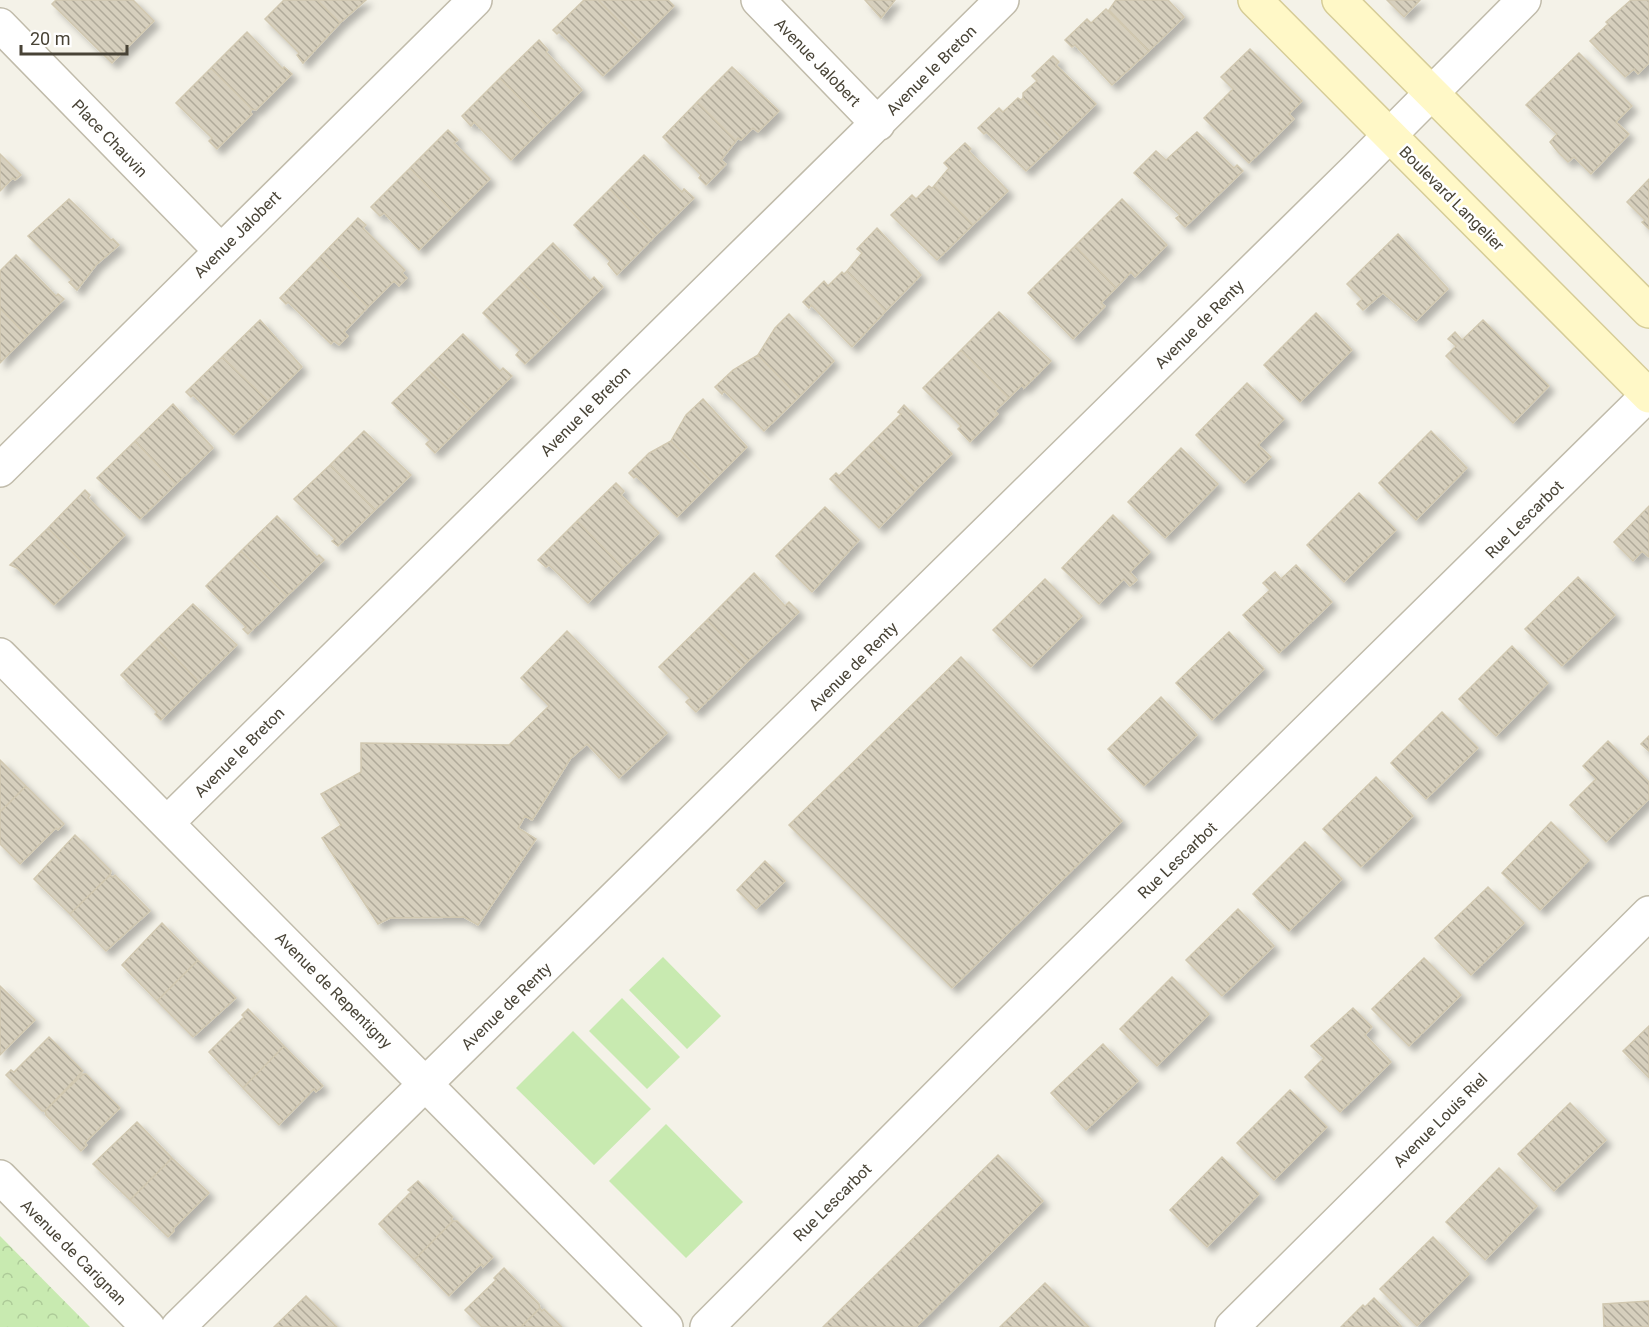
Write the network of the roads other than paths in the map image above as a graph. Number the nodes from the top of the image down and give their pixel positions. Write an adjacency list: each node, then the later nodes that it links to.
1 (475, 0): 11 (street, Avenue Jalobert)
2 (758, 0): 9 (street, Avenue Jalobert)
3 (1002, 0): 9 (street, Avenue le Breton)
4 (1255, 0): 10 (main road, Boulevard Langelier)
5 (1339, 0): 8 (main road)
6 (1524, 0): 8 (street, Avenue de Renty)
7 (0, 25): 11 (street, Place Chauvin)
8 (1431, 94): 10 (street, Avenue de Renty); 12 (main road)
9 (878, 124): 16 (street, Avenue le Breton)
10 (1389, 136): 13 (main road, Boulevard Langelier); 18 (street, Avenue de Renty)
11 (220, 250): 14 (street, Avenue Jalobert)
12 (1649, 311)
13 (1649, 395): 23 (street, Rue Lescarbot)
14 (0, 470)
15 (0, 655): 16 (street, Avenue de Repentigny)
16 (168, 822): 18 (street, Avenue de Repentigny)
17 (1649, 913): 24 (street, Avenue Louis Riel)
18 (427, 1084): 21 (street, Avenue de Renty); 22 (street, Avenue de Repentigny)
19 (0, 1177): 20 (street, Avenue de Carignan)
20 (148, 1327)
21 (178, 1327)
22 (666, 1327)
23 (707, 1327)
24 (1232, 1327)

